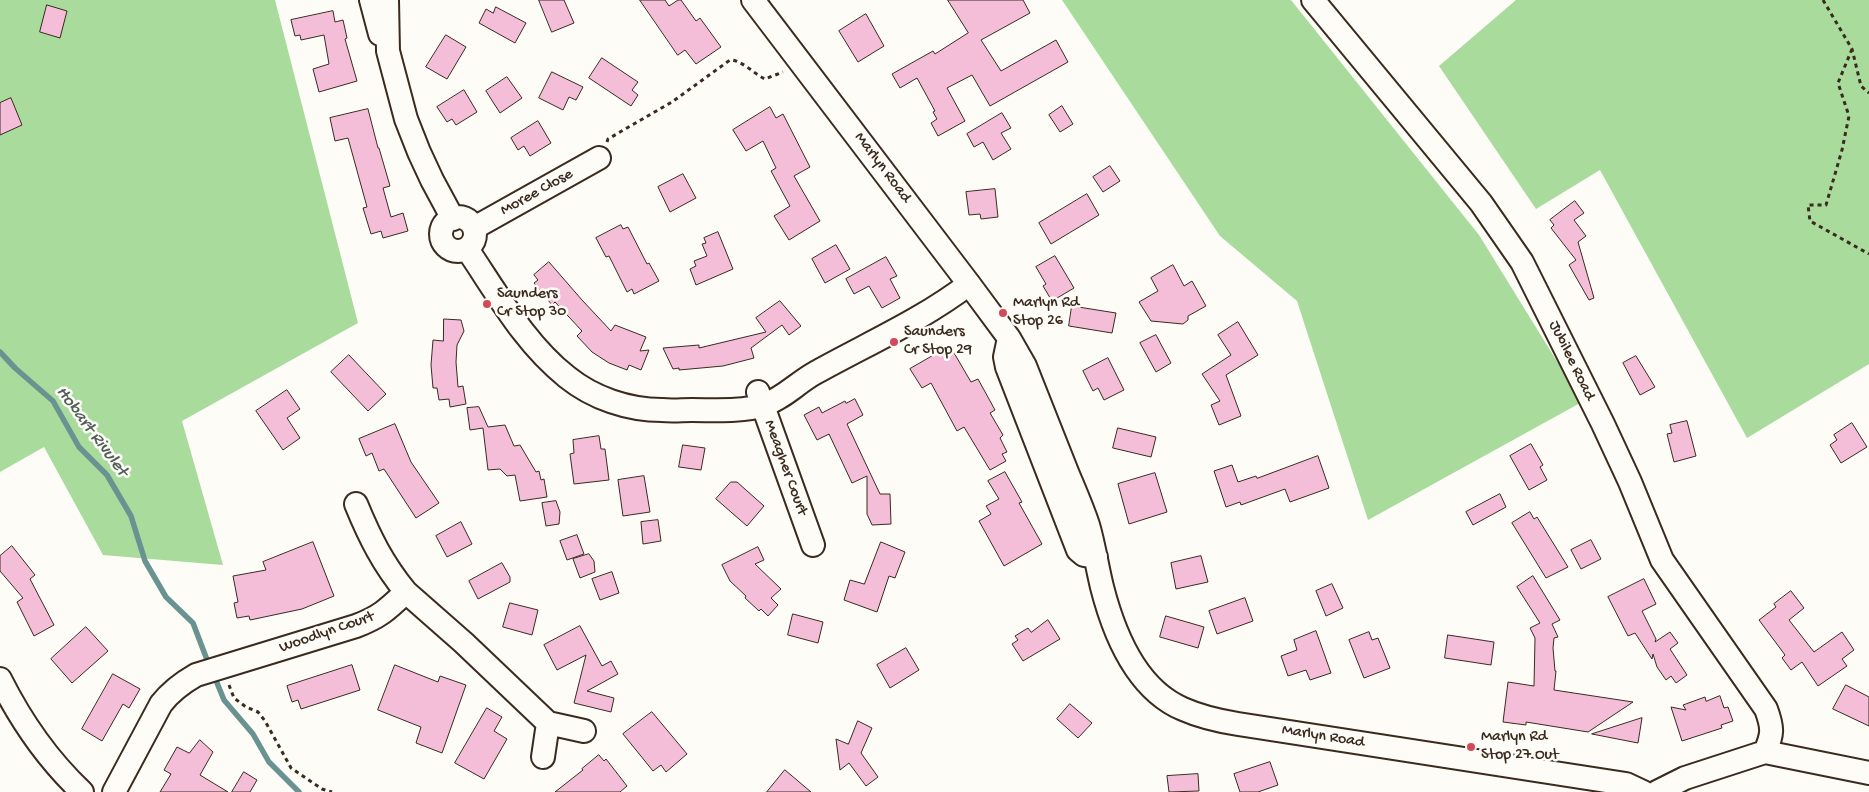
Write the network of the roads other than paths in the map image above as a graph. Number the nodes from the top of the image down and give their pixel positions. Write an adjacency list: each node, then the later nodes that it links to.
1 (370, 0): 5 (street)
2 (387, 0): 5 (street)
3 (753, 0): 10 (street, Marlyn Road)
4 (1313, 0): 18 (street, Jubilee Road)
5 (390, 58): 7 (street)
6 (599, 158): 8 (street, Moree Close)
7 (453, 218): 8 (street); 9 (street)
8 (474, 228): 9 (street)
9 (467, 249): 11 (street)
10 (969, 284): 11 (street); 23 (street, Marlyn Road)
11 (760, 398): 13 (street, Meagher Court)
12 (356, 504): 14 (street)
13 (813, 545)
14 (406, 592): 16 (street); 22 (street, Woodlyn Court)
15 (0, 679): 21 (street)
16 (548, 723): 17 (street); 19 (street)
17 (584, 731)
18 (1765, 752): 20 (street); 24 (street)
19 (543, 757)
20 (1869, 773)
21 (82, 792)
22 (114, 792)
23 (1643, 792)
24 (1656, 792)

